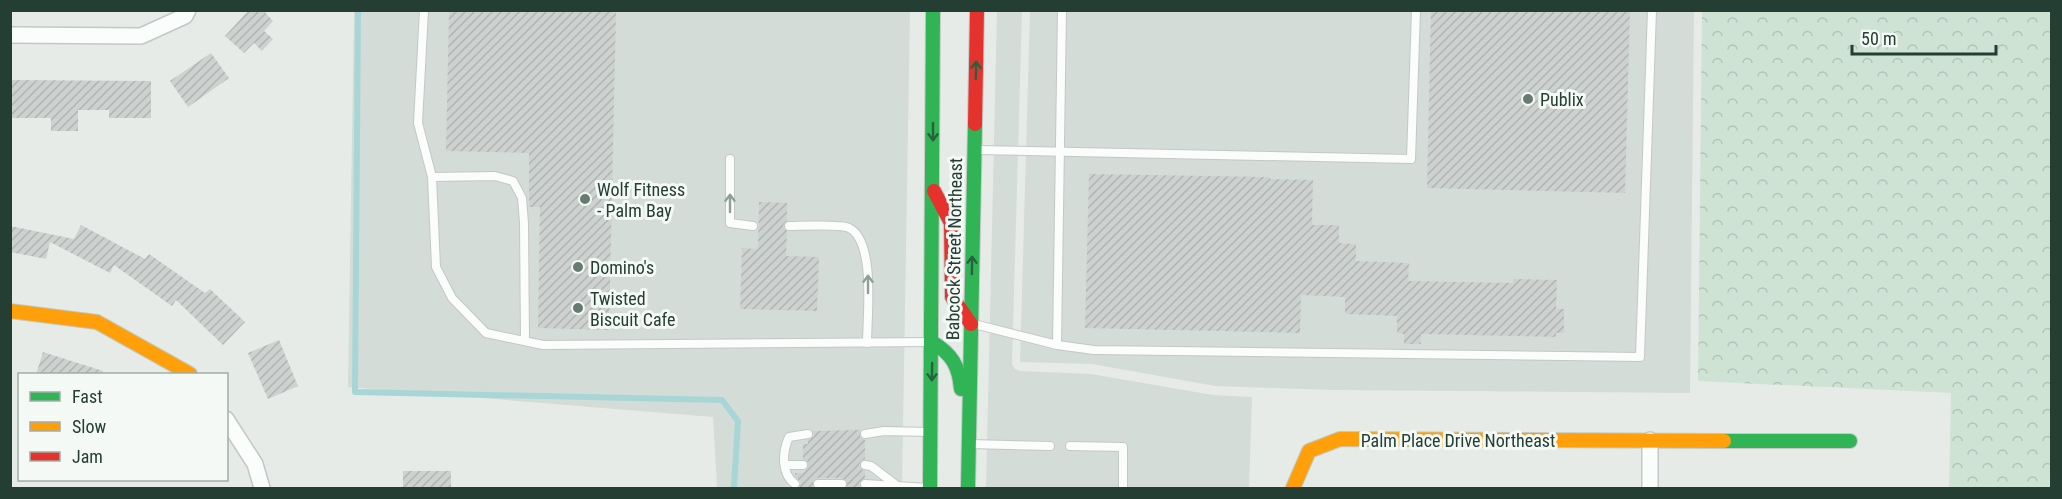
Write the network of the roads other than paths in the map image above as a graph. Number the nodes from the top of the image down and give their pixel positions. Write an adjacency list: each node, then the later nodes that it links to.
1 (188, 10): 8 (street)
2 (424, 10): 12 (lane)
3 (933, 10): 13 (main road, Babcock Street Northeast, one-way to 13)
4 (977, 10): 9 (main road, Babcock Street Northeast, one-way to 4)
5 (1062, 10): 10 (lane)
6 (1416, 10): 10 (lane)
7 (1652, 10): 21 (lane)
8 (10, 36)
9 (974, 150): 10 (lane); 17 (main road, Babcock Street Northeast, one-way to 9)
10 (1059, 152): 21 (lane)
11 (730, 159): 14 (lane, one-way to 11)
12 (432, 177): 18 (lane); 18 (lane)
13 (933, 187): 17 (main road); 19 (main road, Babcock Street Northeast)
14 (753, 226)
15 (789, 226): 20 (lane, one-way to 15)
16 (10, 311): 22 (main road)
17 (971, 324): 21 (lane); 27 (main road, Babcock Street Northeast)
18 (525, 341): 20 (lane)
19 (932, 342): 20 (lane); 24 (main road, Babcock Street Northeast, one-way to 24); 27 (main road)
20 (867, 343)
21 (1057, 345)
22 (186, 373)
23 (228, 421): 41 (street)
24 (931, 432): 26 (lane); 40 (main road, Babcock Street Northeast)
25 (808, 434): 32 (lane)
26 (865, 434)
27 (969, 440): 30 (lane); 42 (main road, Babcock Street Northeast)
28 (1650, 440): 29 (main road, Palm Place Drive Northeast); 44 (main road, Palm Place Drive Northeast); 45 (street)
29 (1850, 441)
30 (1050, 446)
31 (1070, 446): 43 (lane)
32 (785, 465): 33 (lane); 35 (lane)
33 (803, 465)
34 (865, 465): 39 (lane)
35 (795, 484)
36 (818, 484): 37 (lane)
37 (842, 484)
38 (865, 484): 39 (lane)
39 (897, 486): 40 (lane)
40 (930, 488)
41 (262, 489)
42 (968, 489)
43 (1123, 489)
44 (1293, 489)
45 (1650, 489)

